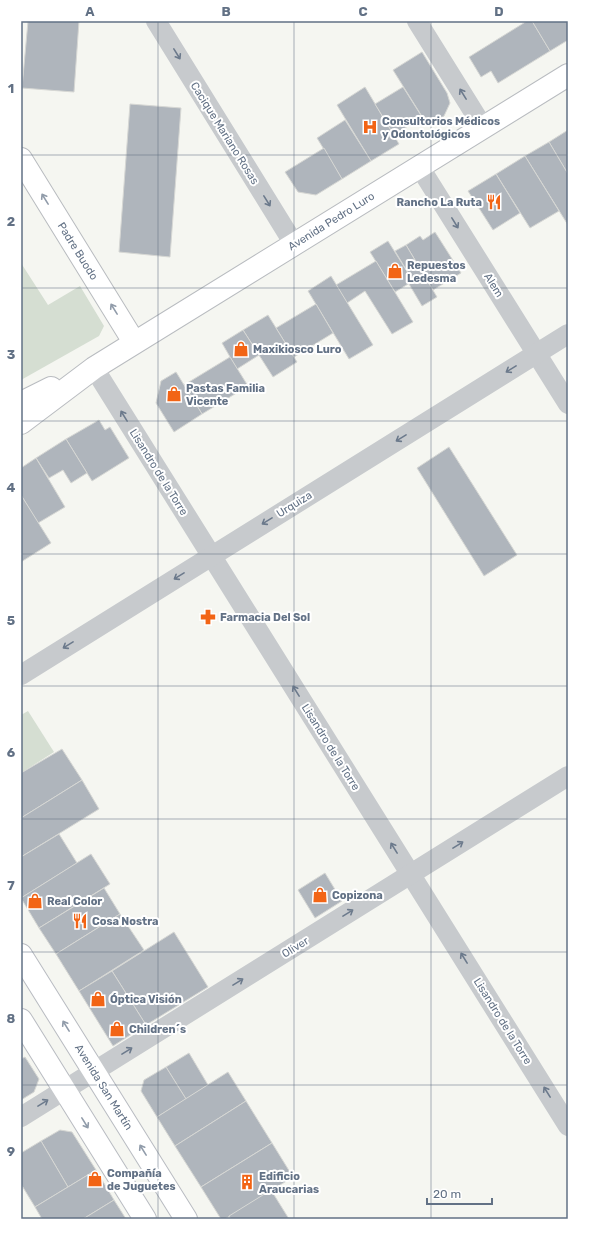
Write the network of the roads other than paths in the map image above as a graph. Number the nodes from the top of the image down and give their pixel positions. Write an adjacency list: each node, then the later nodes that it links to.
1 (156, 21): 7 (street, Cacique Mariano Rosas, one-way to 7)
2 (417, 21): 4 (street, one-way to 2)
3 (568, 75): 4 (main road, Avenida Pedro Luro)
4 (484, 127): 6 (main road, Avenida Pedro Luro)
5 (21, 159): 9 (main road, Padre Buodo, one-way to 5)
6 (420, 166): 7 (main road, Avenida Pedro Luro); 10 (street, Alem, one-way to 10)
7 (294, 244): 9 (main road, Avenida Pedro Luro)
8 (568, 334): 10 (street, Urquiza)
9 (134, 342): 11 (main road, Avenida Pedro Luro)
10 (536, 353): 13 (street, Alem); 15 (street, Urquiza, one-way to 15)
11 (94, 368): 12 (main road, Avenida Pedro Luro); 14 (main road, Avenida Pedro Luro); 15 (street, Lisandro de la Torre, one-way to 11)
12 (21, 403)
13 (568, 404)
14 (21, 423)
15 (212, 556): 16 (street, Urquiza, one-way to 16); 18 (street, Lisandro de la Torre, one-way to 15)
16 (21, 675)
17 (568, 776): 18 (street, Oliver, one-way to 17)
18 (411, 874): 21 (street, Oliver, one-way to 18); 24 (street, Lisandro de la Torre, one-way to 18)
19 (21, 954): 21 (main road, Avenida San Martín, one-way to 19)
20 (21, 1020): 22 (main road)
21 (94, 1071): 22 (street, Oliver); 26 (main road, Avenida San Martín, one-way to 21)
22 (64, 1090): 23 (street, Oliver, one-way to 22); 25 (main road, one-way to 25)
23 (21, 1117)
24 (568, 1126)
25 (145, 1219)
26 (186, 1219)

